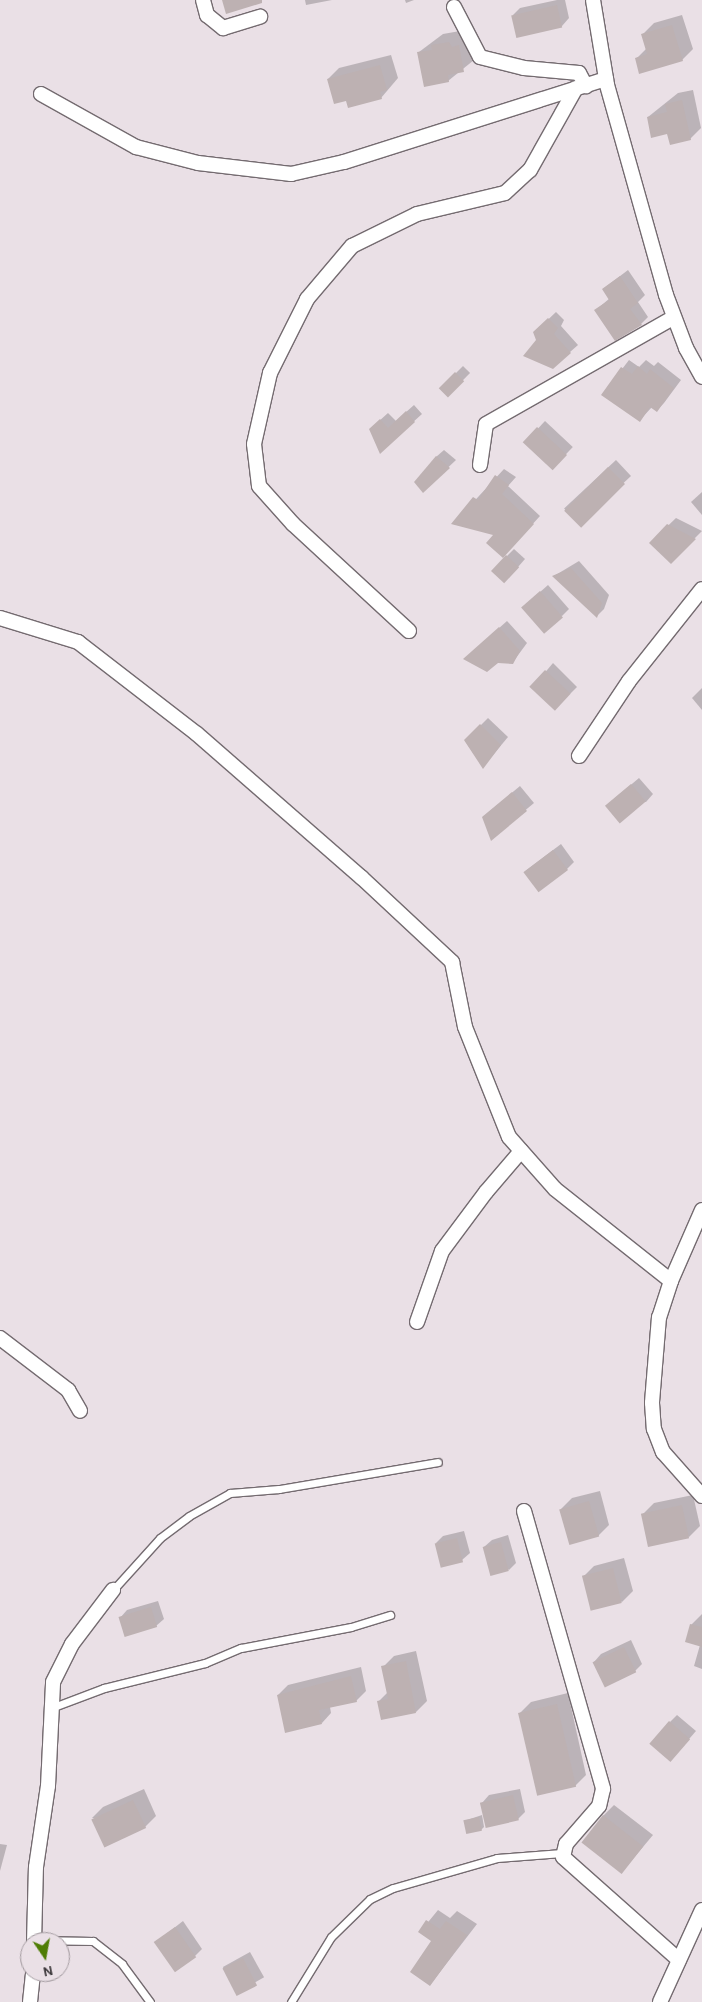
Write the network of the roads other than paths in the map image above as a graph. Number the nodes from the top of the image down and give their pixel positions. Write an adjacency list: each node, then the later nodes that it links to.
1 (204, 0): 4 (street)
2 (593, 0): 5 (street)
3 (454, 7): 6 (street)
4 (260, 17)
5 (606, 79): 6 (street); 8 (street)
6 (581, 87): 7 (street); 13 (street)
7 (41, 94)
8 (674, 317): 9 (street); 10 (street)
9 (702, 377)
10 (480, 465)
11 (702, 589): 14 (street)
12 (0, 618): 15 (street)
13 (408, 631)
14 (579, 756)
15 (521, 1151): 17 (street); 18 (street)
16 (702, 1210): 17 (street)
17 (671, 1281): 22 (street)
18 (417, 1322)
19 (0, 1338): 20 (street)
20 (80, 1411)
21 (438, 1462): 24 (lane)
22 (702, 1496)
23 (524, 1511): 27 (street)
24 (112, 1590): 26 (street)
25 (390, 1615): 26 (lane)
26 (50, 1708): 29 (street)
27 (562, 1854): 31 (street); 35 (lane)
28 (702, 1910): 31 (street)
29 (34, 1932)
30 (70, 1941): 34 (lane)
31 (679, 1960): 36 (street)
32 (32, 1982): 33 (street)
33 (30, 2002)
34 (150, 2002)
35 (291, 2002)
36 (660, 2002)

